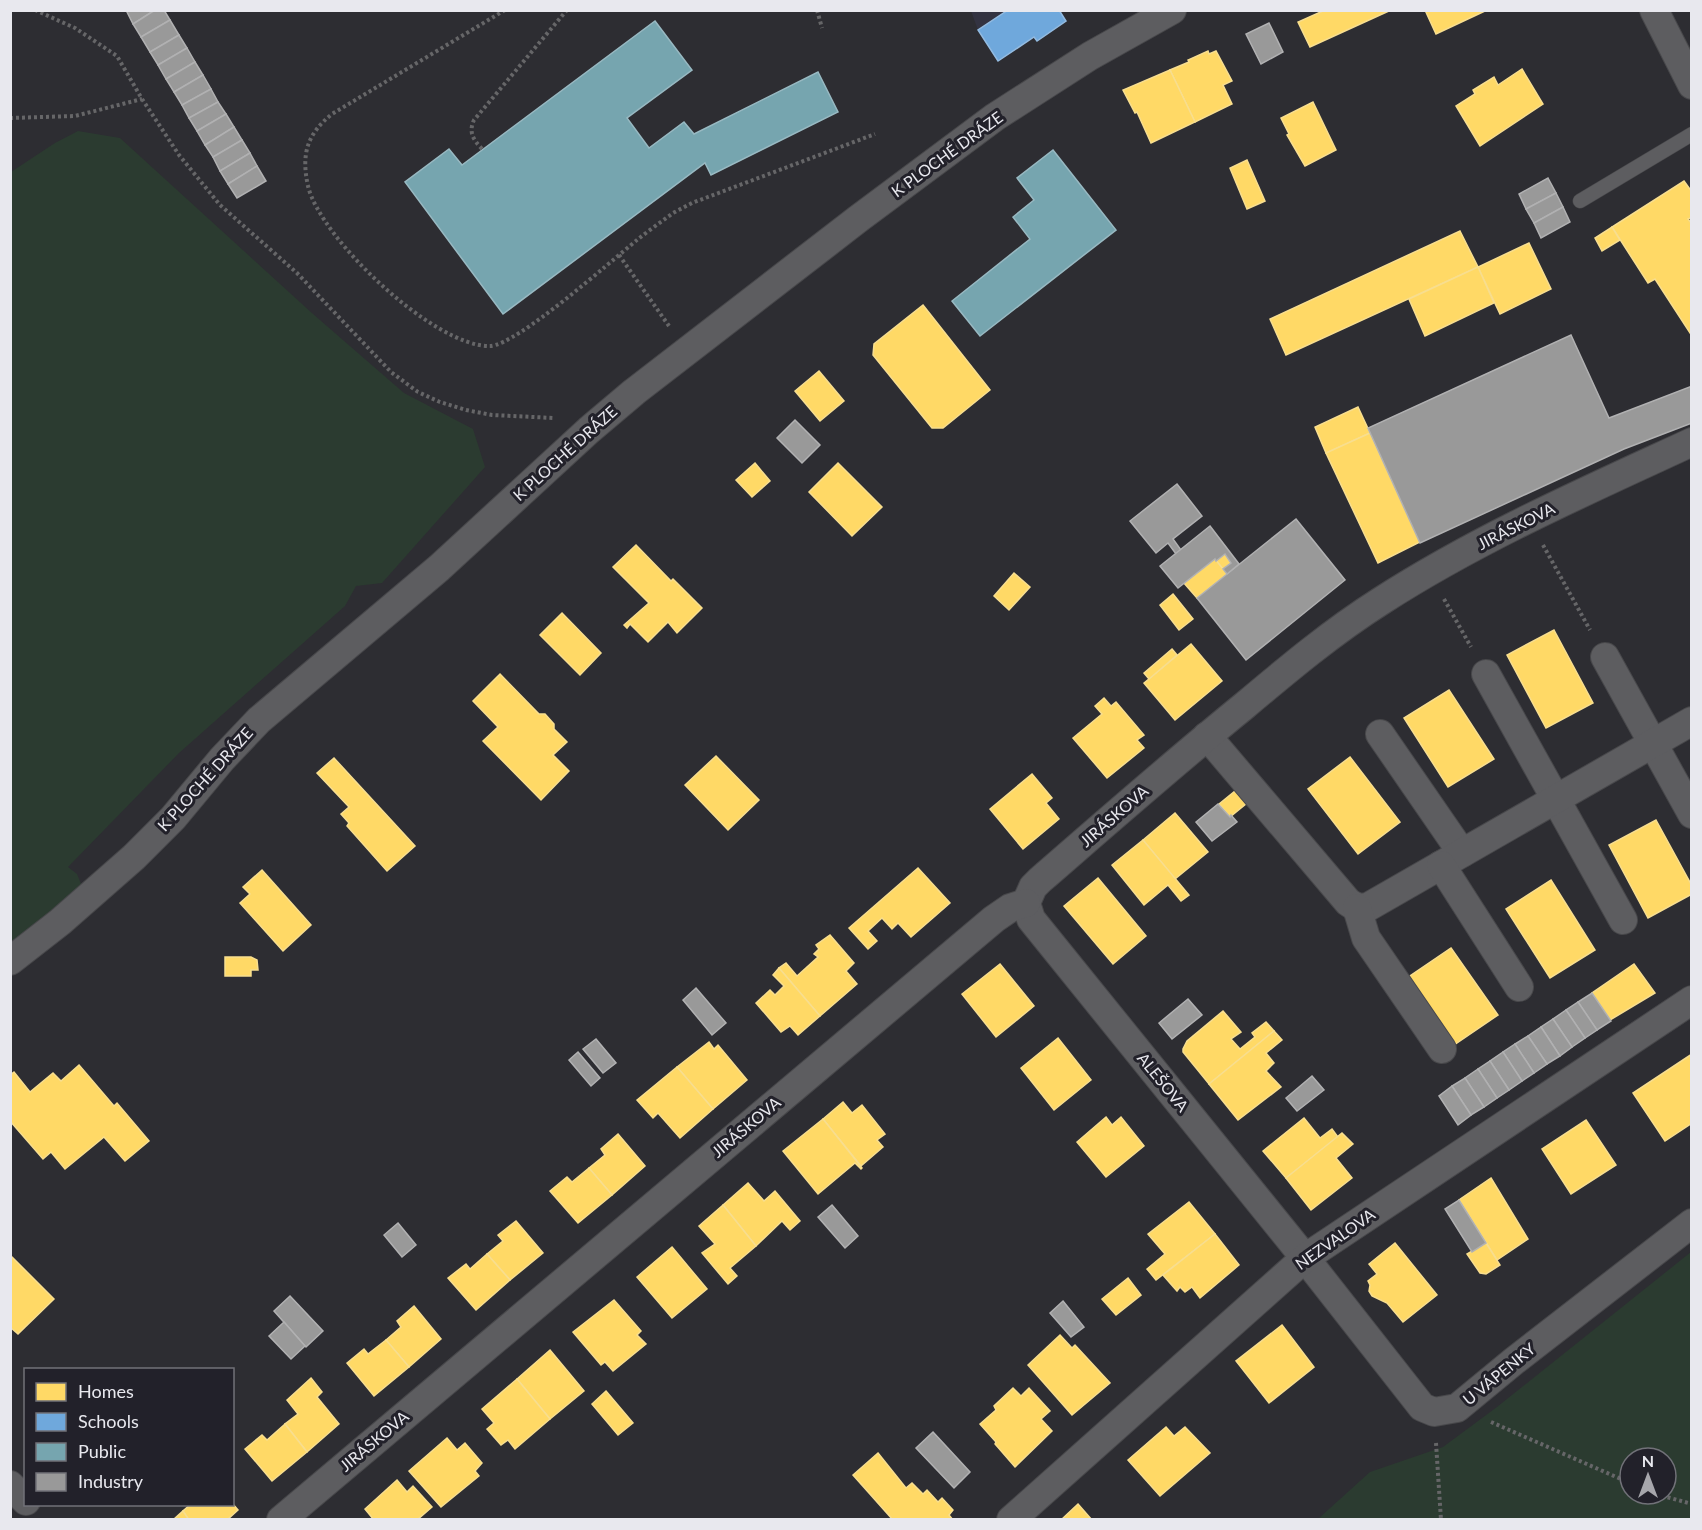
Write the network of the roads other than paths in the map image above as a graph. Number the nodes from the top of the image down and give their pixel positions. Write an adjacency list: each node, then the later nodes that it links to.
1 (1172, 10): 19 (street, K PLOCHÉ DRÁZE)
2 (1653, 10): 3 (street)
3 (1692, 85)
4 (1692, 134): 5 (lane)
5 (1580, 201)
6 (1692, 442): 11 (street, JIRÁSKOVA)
7 (1605, 657): 12 (street)
8 (1486, 674): 13 (street)
9 (1692, 721): 12 (street)
10 (1380, 734): 15 (street)
11 (1207, 736): 16 (street, JIRÁSKOVA); 17 (street)
12 (1653, 744): 13 (street); 14 (street)
13 (1556, 800): 15 (street); 18 (street)
14 (1692, 814)
15 (1451, 859): 17 (street); 20 (street)
16 (1026, 903): 24 (street, ALEŠOVA); 29 (street, JIRÁSKOVA)
17 (1357, 908): 22 (street)
18 (1623, 920)
19 (10, 961)
20 (1520, 987)
21 (1692, 1000): 24 (street, NEZVALOVA)
22 (1442, 1048)
23 (1692, 1223): 24 (street, U VÁPENKY)
24 (1305, 1258): 30 (street, NEZVALOVA)
25 (10, 1485): 26 (street)
26 (24, 1500)
27 (30, 1506): 28 (street)
28 (42, 1520)
29 (281, 1520)
30 (1011, 1520)

